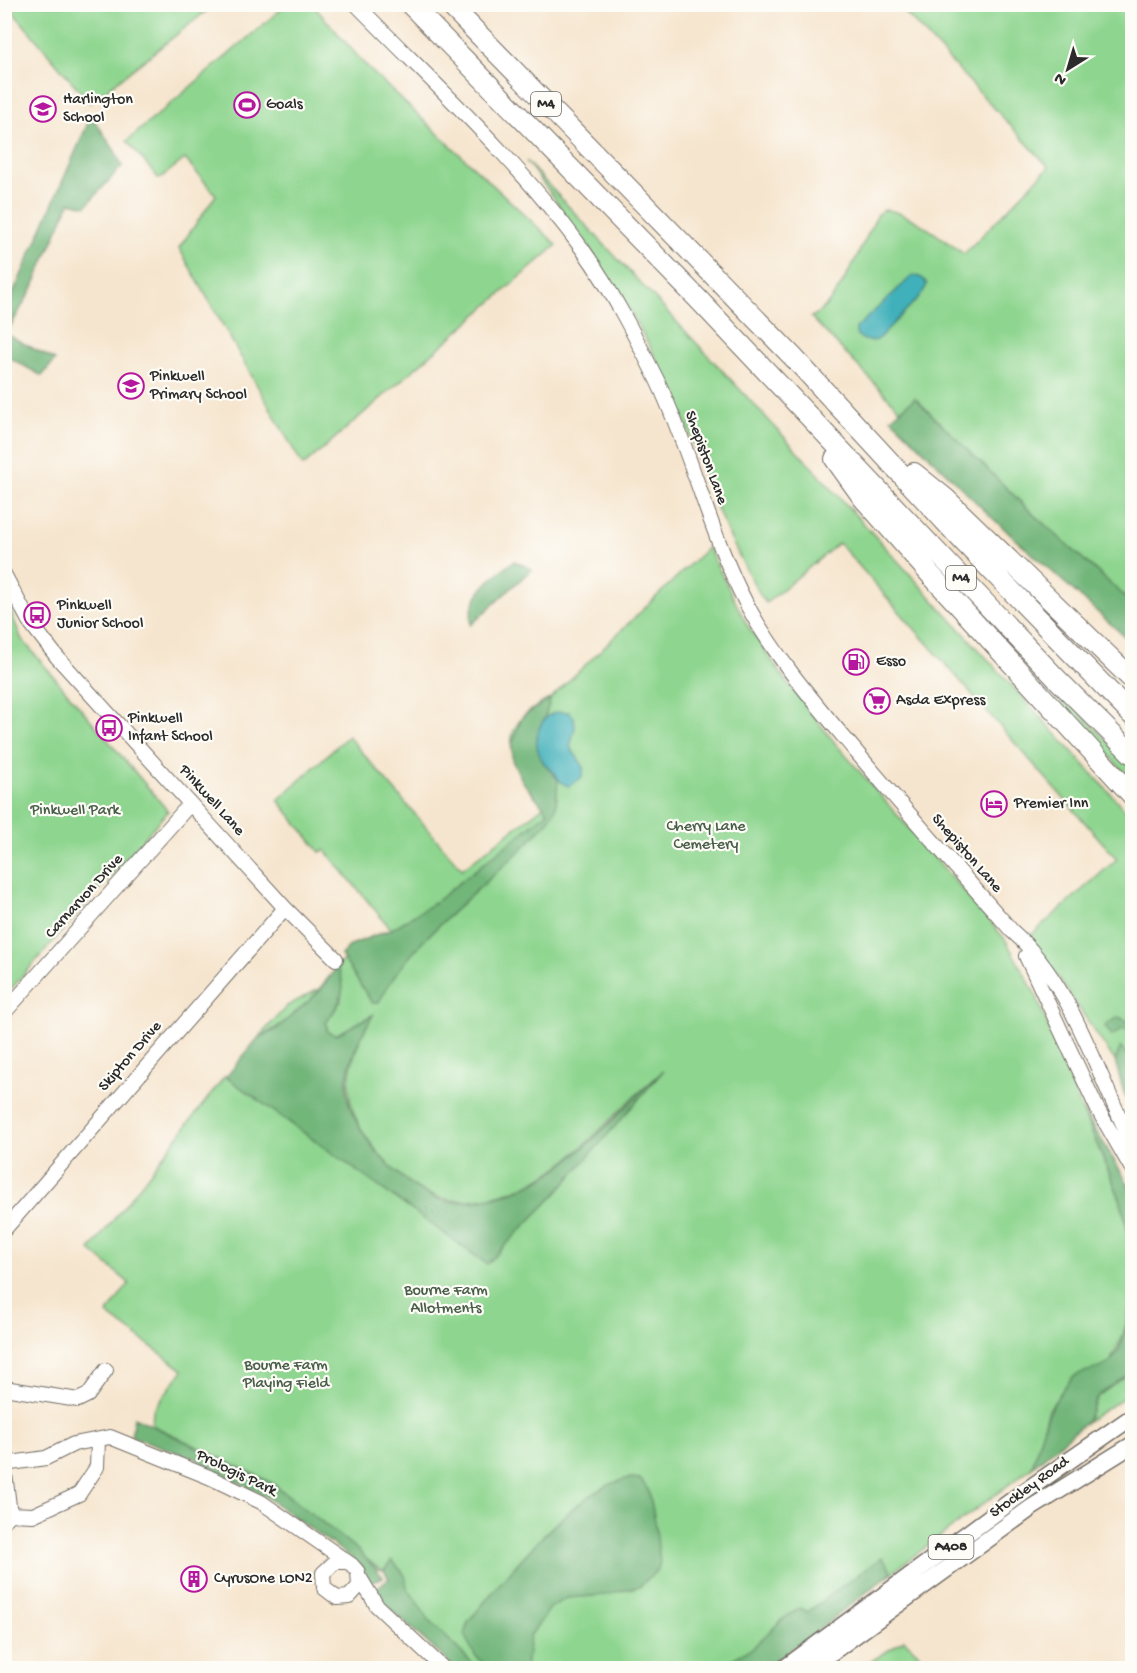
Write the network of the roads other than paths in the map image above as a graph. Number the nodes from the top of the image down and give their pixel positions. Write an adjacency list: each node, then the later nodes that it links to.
1 (356, 4): 13 (street, Shepiston Lane)
2 (410, 4): 4 (highway, M4)
3 (449, 4): 5 (highway, M4)
4 (792, 399): 9 (highway, M4); 10 (highway, M4)
5 (864, 434): 7 (highway, M4); 8 (highway, M4)
6 (4, 574): 11 (street, Pinkwell Lane)
7 (1132, 679)
8 (1132, 715)
9 (1132, 754)
10 (1132, 795)
11 (190, 804): 12 (street, Pinkwell Lane); 15 (street, Carnarvon Drive)
12 (285, 908): 14 (street, Pinkwell Lane); 18 (street, Skipton Drive)
13 (1012, 931): 16 (street, Shepiston Lane); 17 (street, Shepiston Lane)
14 (336, 959)
15 (4, 1013)
16 (1132, 1143)
17 (1132, 1169)
18 (4, 1230)
19 (106, 1370): 20 (street)
20 (4, 1388)
21 (1132, 1417): 33 (main road, Stockley Road / A408)
22 (98, 1441): 24 (street, Prologis Park); 25 (street); 26 (street, Prologis Park)
23 (1132, 1445): 34 (main road, Stockley Road / A408)
24 (4, 1465): 25 (street)
25 (7, 1518)
26 (314, 1539): 27 (street, Prologis Park); 28 (street)
27 (346, 1562): 28 (street); 29 (street)
28 (324, 1570): 30 (street)
29 (360, 1578): 30 (street); 31 (street)
30 (354, 1593): 31 (street)
31 (377, 1606): 32 (street)
32 (442, 1668)
33 (785, 1668)
34 (810, 1668)

